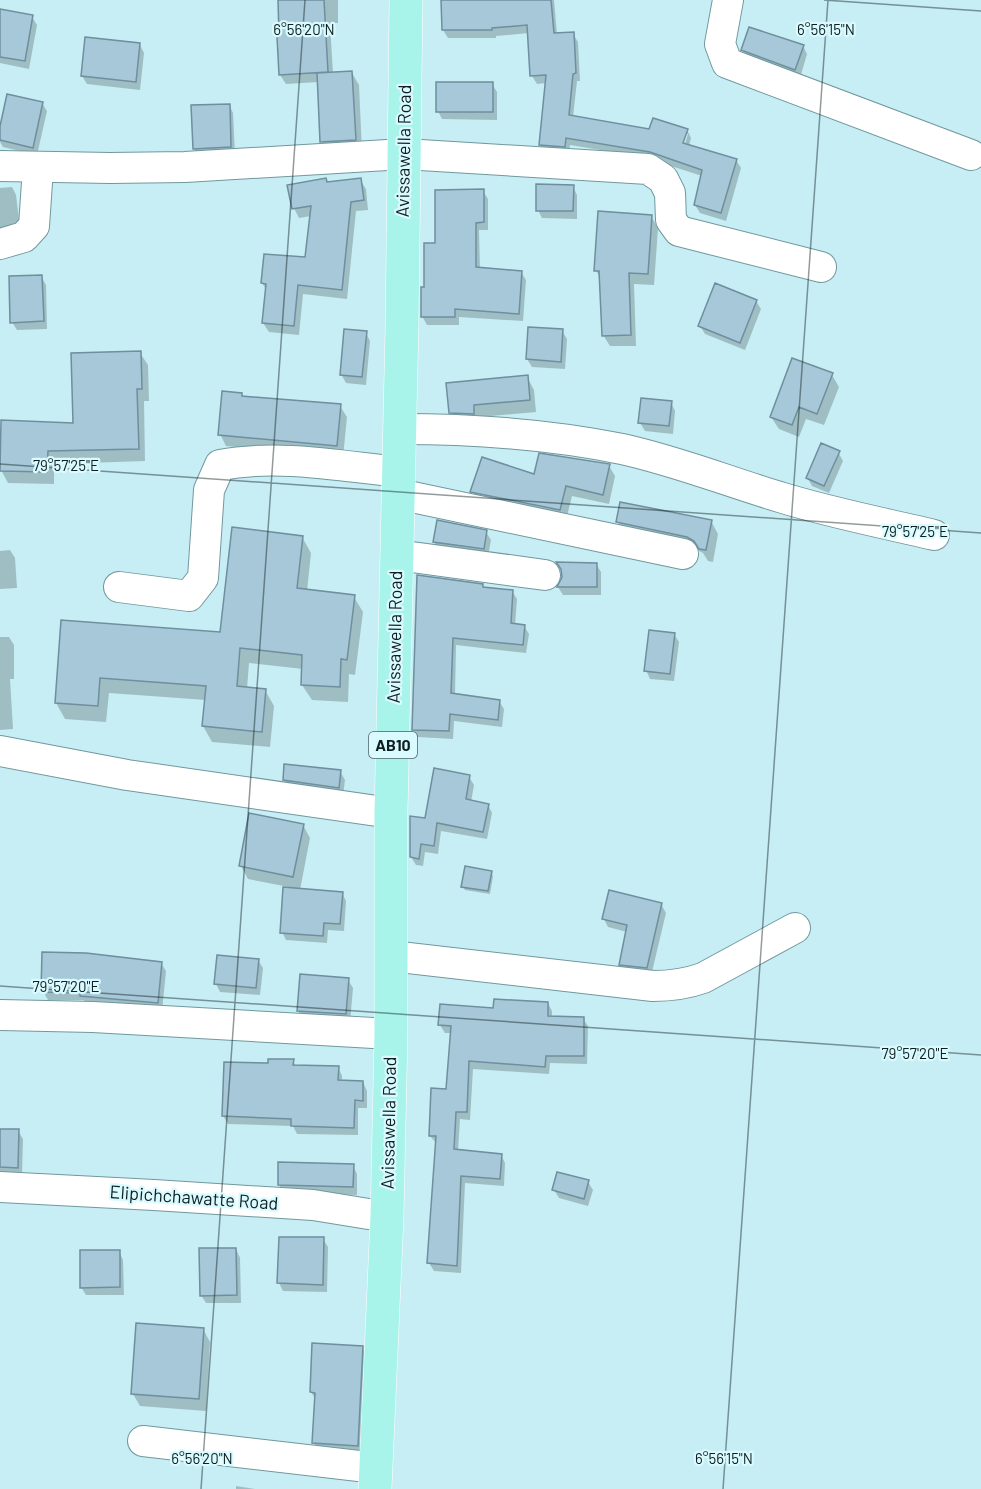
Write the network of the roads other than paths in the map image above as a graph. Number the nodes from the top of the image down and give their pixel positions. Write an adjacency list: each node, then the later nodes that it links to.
1 (406, 0): 3 (main road, Avissawella Road / AB10)
2 (728, 0): 4 (street)
3 (404, 154): 6 (street); 8 (street); 9 (main road, Avissawella Road / AB10)
4 (971, 155)
5 (0, 166): 6 (street)
6 (38, 168): 7 (street)
7 (0, 244)
8 (821, 267)
9 (399, 429): 10 (main road, Avissawella Road / AB10); 11 (street)
10 (398, 483): 12 (street); 13 (main road, Avissawella Road / AB10); 15 (street)
11 (934, 535)
12 (684, 554)
13 (397, 555): 14 (street); 17 (main road, Avissawella Road / AB10)
14 (545, 575)
15 (119, 587)
16 (0, 751): 17 (street)
17 (391, 813): 19 (main road, Avissawella Road / AB10)
18 (795, 928): 19 (street)
19 (391, 956): 21 (main road, Avissawella Road / AB10)
20 (0, 1015): 21 (street)
21 (391, 1034): 23 (main road, Avissawella Road / AB10)
22 (0, 1187): 23 (street, Elipichchawatte Road)
23 (387, 1217): 25 (main road, Avissawella Road / AB10)
24 (143, 1441): 25 (street)
25 (376, 1479)

